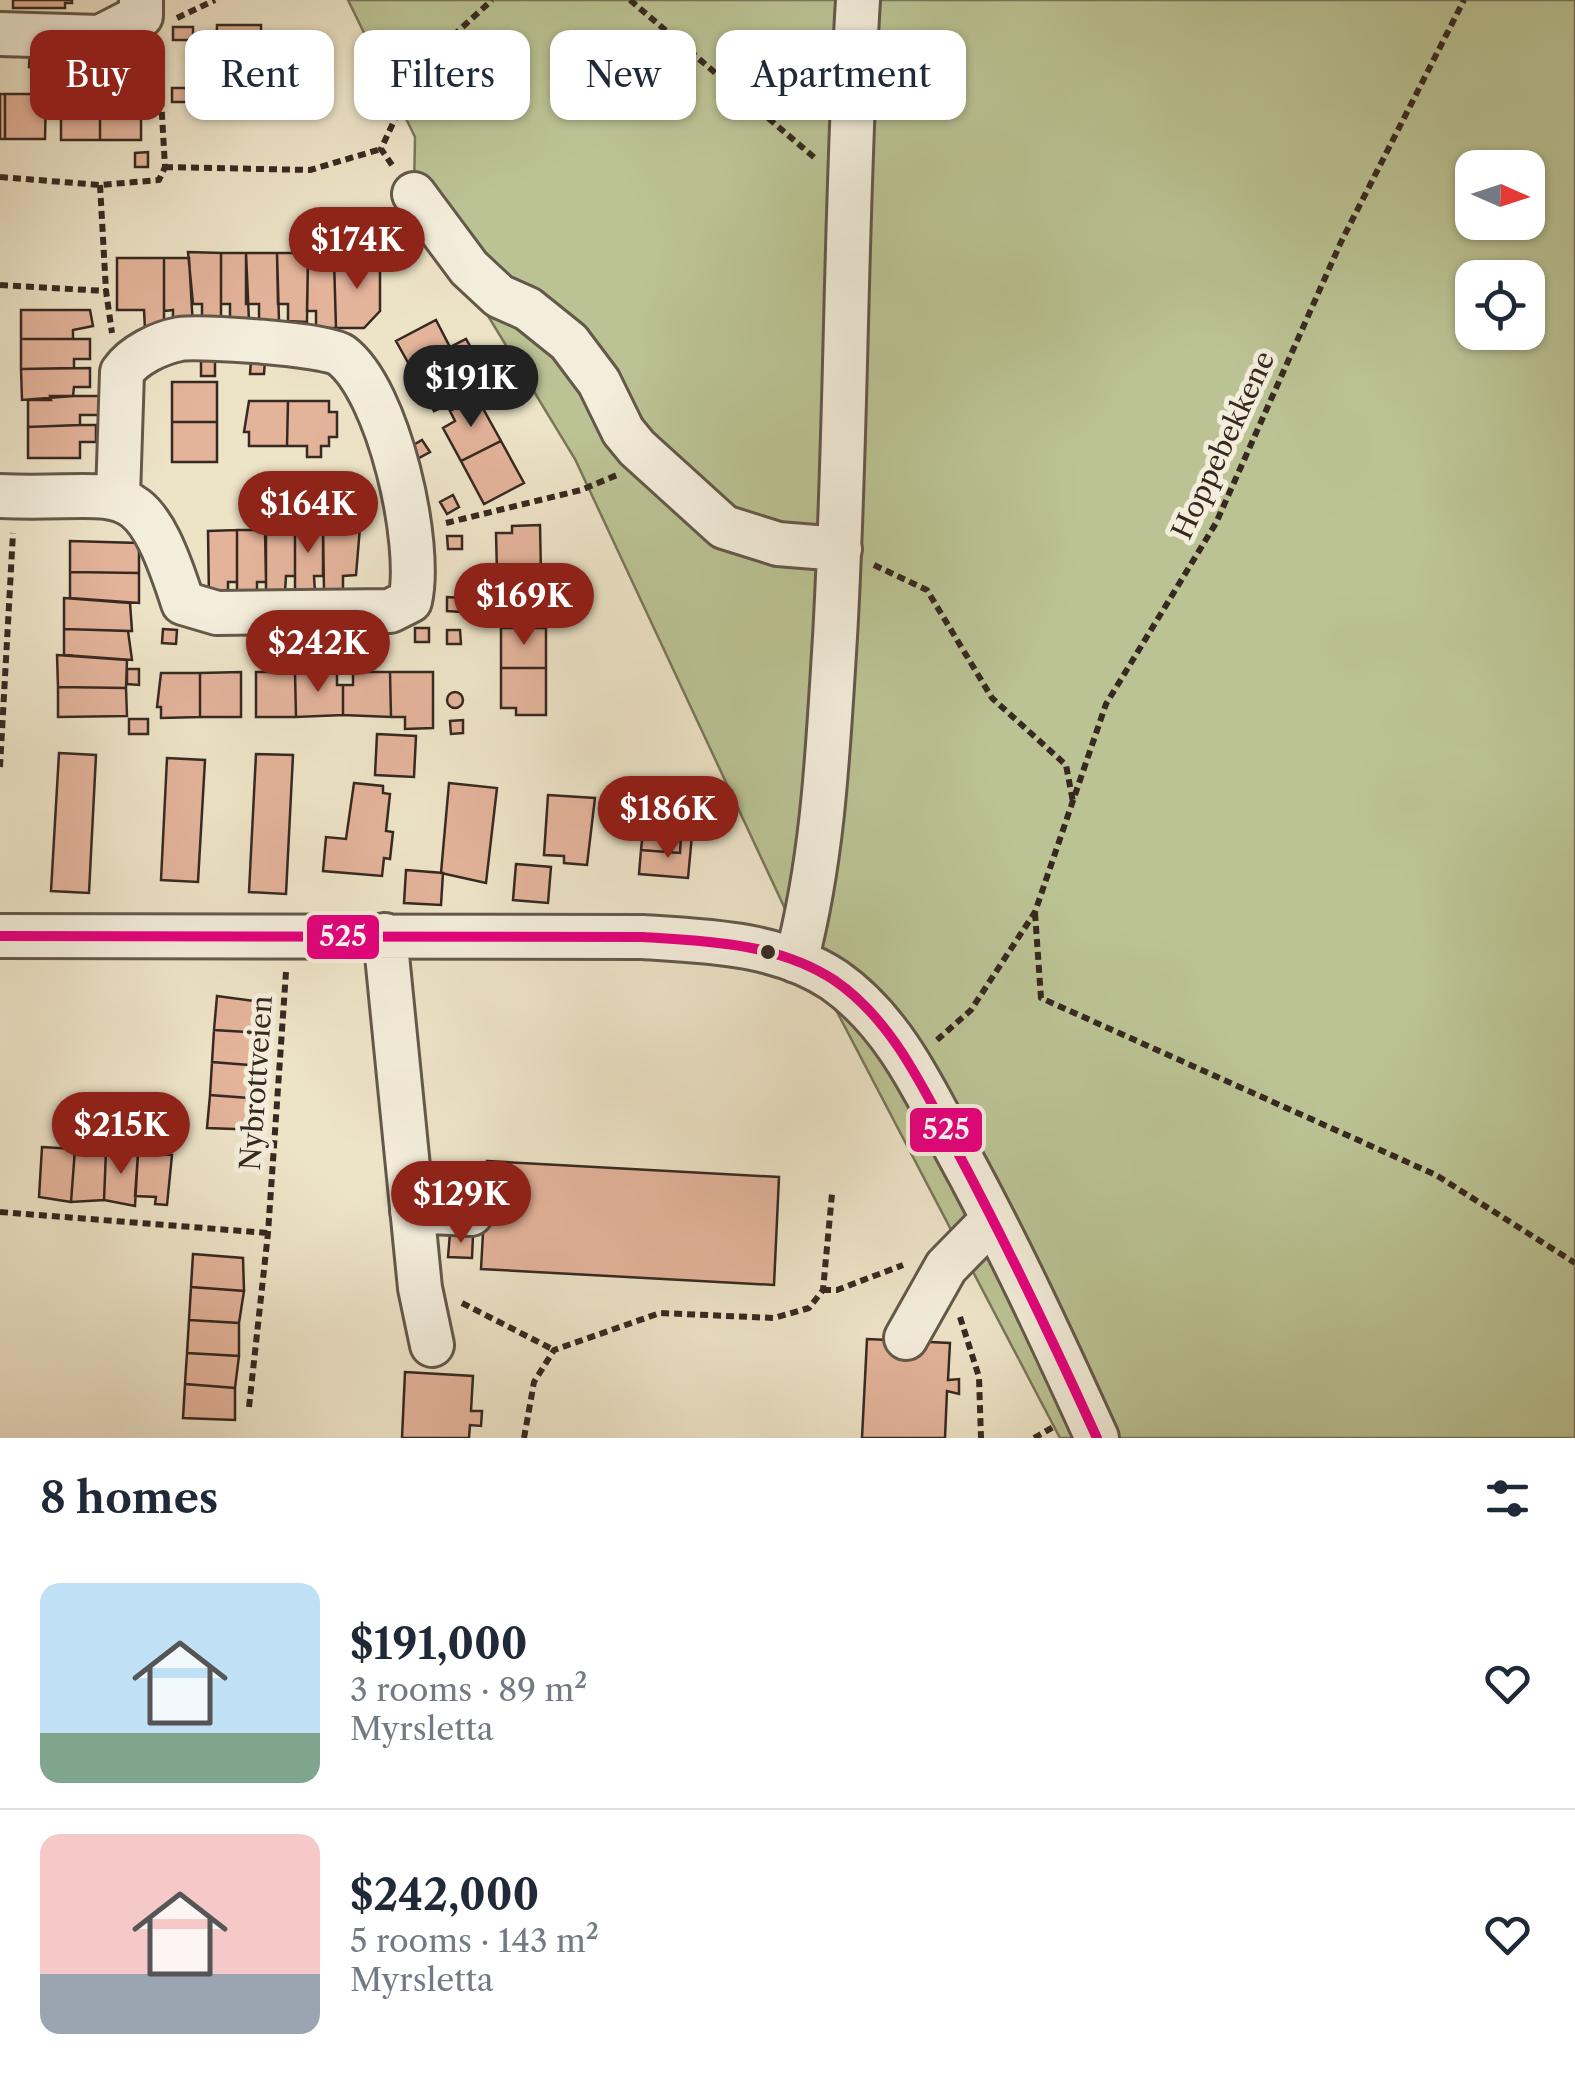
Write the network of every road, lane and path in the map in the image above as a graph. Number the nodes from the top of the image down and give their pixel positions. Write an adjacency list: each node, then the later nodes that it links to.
1 (215, 0): 6 (path)
2 (492, 0): 8 (path)
3 (630, 0): 12 (path)
4 (858, 0): 12 (street)
5 (1464, 0): 23 (path, Hoppebekkene)
6 (146, 14): 7 (street); 9 (path)
7 (0, 34)
8 (381, 149): 9 (path); 13 (path)
9 (164, 167): 11 (path)
10 (0, 177): 11 (path)
11 (100, 185): 15 (path)
12 (847, 186): 21 (street)
13 (414, 194): 17 (street)
14 (0, 285): 15 (path)
15 (106, 291): 16 (path)
16 (122, 372): 19 (street); 20 (street)
17 (651, 461): 20 (path); 21 (street)
18 (6, 496): 19 (street); 22 (path)
19 (118, 496): 20 (street)
20 (411, 530)
21 (840, 549): 23 (path); 28 (street)
22 (0, 767)
23 (1073, 804): 24 (path, Hoppebekkene)
24 (1036, 912): 29 (path); 36 (path)
25 (286, 935): 26 (street); 27 (street); 35 (path, Nybrottveien)
26 (385, 935): 28 (street); 31 (street)
27 (0, 936)
28 (796, 960): 29 (street)
29 (908, 1062): 34 (street)
30 (832, 1194): 39 (path)
31 (412, 1211): 33 (street); 38 (street)
32 (0, 1212): 35 (path)
33 (471, 1214)
34 (993, 1220): 37 (street); 46 (street)
35 (268, 1233): 43 (path, Nybrottveien)
36 (1575, 1264)
37 (946, 1267): 39 (path); 40 (street); 45 (path)
38 (420, 1288): 41 (street); 42 (path)
39 (823, 1290): 42 (path)
40 (906, 1338)
41 (432, 1345)
42 (554, 1350): 44 (path)
43 (249, 1407)
44 (524, 1438)
45 (981, 1438)
46 (1097, 1438)

